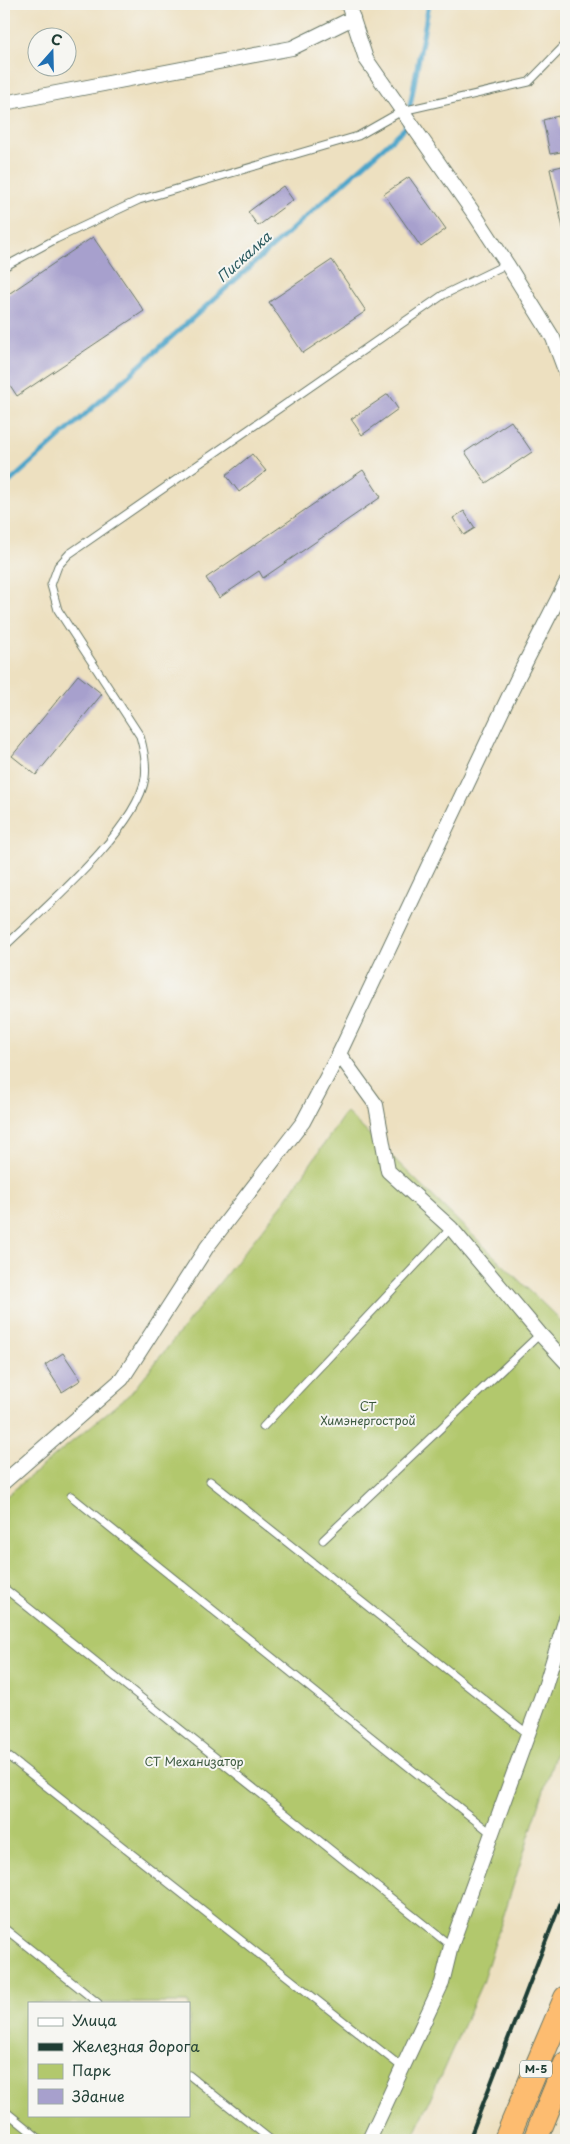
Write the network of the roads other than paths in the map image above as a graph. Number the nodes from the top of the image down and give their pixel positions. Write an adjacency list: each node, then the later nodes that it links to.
1 (348, 4): 2 (street)
2 (353, 18): 4 (street); 5 (street)
3 (566, 44): 5 (lane)
4 (4, 103)
5 (402, 111): 6 (street); 7 (lane)
6 (506, 264): 8 (street); 10 (lane)
7 (4, 266)
8 (566, 373)
9 (566, 583): 11 (street)
10 (4, 947)
11 (339, 1054): 12 (street); 16 (street)
12 (451, 1228): 13 (street); 15 (lane)
13 (540, 1334): 14 (street); 19 (lane)
14 (566, 1362)
15 (263, 1426)
16 (4, 1482)
17 (210, 1482): 22 (lane)
18 (71, 1496): 24 (lane)
19 (323, 1540)
20 (4, 1588): 26 (lane)
21 (566, 1618): 22 (street)
22 (528, 1734): 24 (street)
23 (4, 1754): 30 (lane)
24 (491, 1833): 26 (street)
25 (4, 1928): 28 (lane)
26 (452, 1946): 30 (street)
27 (566, 1998): 36 (highway, М-5)
28 (97, 2002)
29 (566, 2064): 37 (highway, М-5)
30 (403, 2068): 35 (street)
31 (190, 2076): 34 (lane)
32 (4, 2110): 33 (lane)
33 (41, 2140)
34 (271, 2140)
35 (368, 2140)
36 (506, 2140)
37 (535, 2140)

